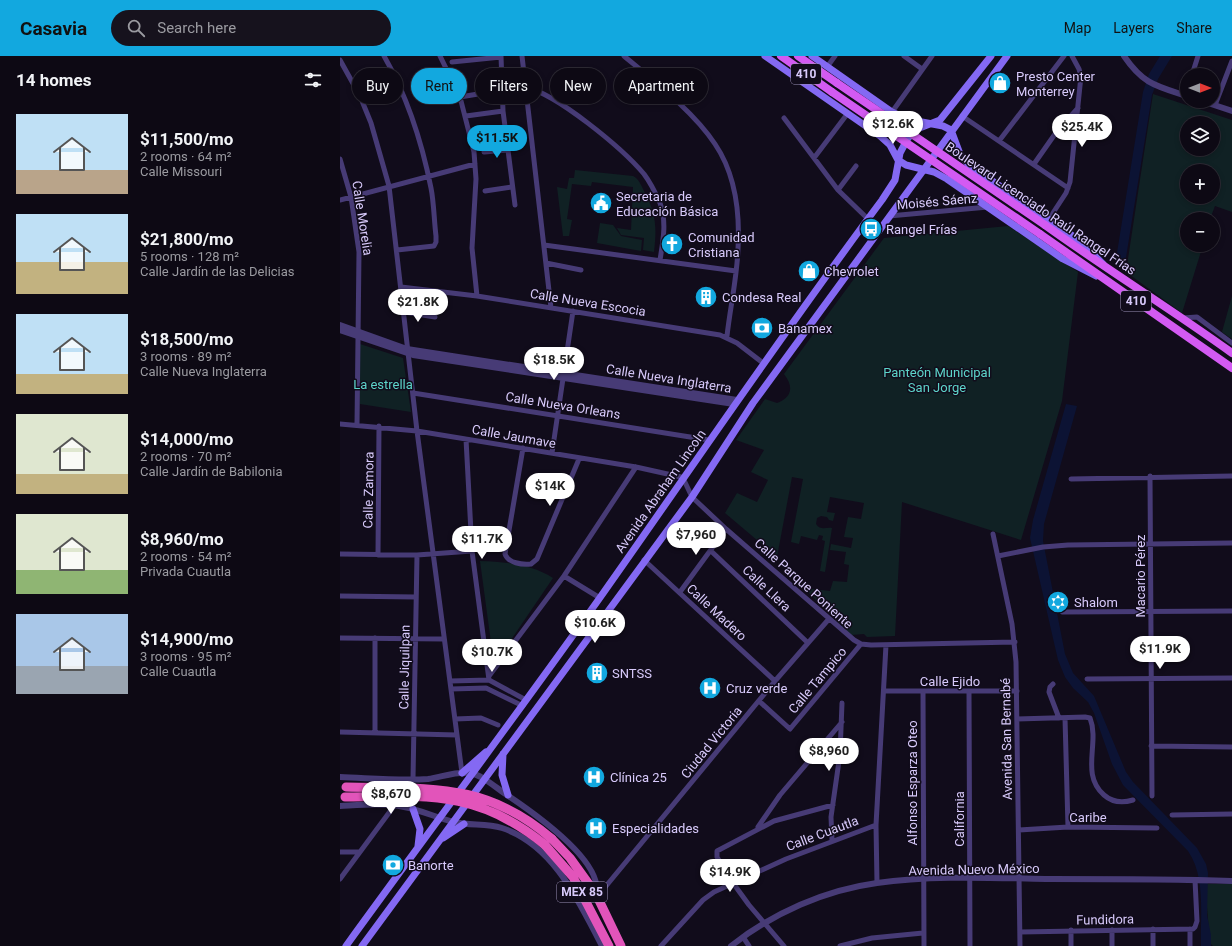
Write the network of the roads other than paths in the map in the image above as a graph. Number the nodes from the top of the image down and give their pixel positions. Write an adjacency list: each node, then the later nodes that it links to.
1 (384, 56): 58 (street)
2 (440, 56): 23 (street)
3 (501, 56): 21 (street); 24 (street)
4 (522, 56): 25 (street)
5 (624, 56): 77 (street)
6 (765, 56): 40 (main road)
7 (781, 56): 78 (main road, Boulevard Licenciado Raúl Rangel Frías / 410, bridge)
8 (798, 56): 71 (main road, Boulevard Licenciado Raúl Rangel Frías / 410, bridge)
9 (812, 56): 22 (main road)
10 (835, 56): 22 (street)
11 (904, 56): 27 (street)
12 (932, 56): 27 (street)
13 (991, 56): 45 (main road, Avenida Abraham Lincoln)
14 (1007, 56): 42 (main road)
15 (1064, 56): 48 (street)
16 (1072, 56): 35 (street)
17 (1124, 56): 28 (street)
18 (1198, 56): 26 (street)
19 (340, 60): 60 (street)
20 (1232, 61): 29 (street)
21 (452, 62)
22 (827, 67): 31 (main road)
23 (446, 68)
24 (501, 68)
25 (523, 68)
26 (1194, 68)
27 (922, 70): 37 (street)
28 (1180, 92)
29 (1220, 92)
30 (542, 94): 74 (street)
31 (870, 97): 37 (main road); 44 (main road)
32 (462, 104): 41 (street)
33 (503, 104): 38 (street)
34 (527, 104): 72 (street)
35 (1078, 107): 55 (street); 62 (street)
36 (1220, 107): 39 (street)
37 (889, 110): 45 (main road); 46 (main road)
38 (503, 111): 41 (street); 49 (street)
39 (1232, 111)
40 (848, 113): 44 (main road); 51 (street)
41 (466, 116): 54 (street)
42 (962, 116): 47 (main road); 48 (street)
43 (784, 118): 51 (street)
44 (857, 120): 46 (main road)
45 (931, 123): 47 (main road); 53 (main road, Avenida Abraham Lincoln)
46 (871, 129): 53 (main road)
47 (951, 130): 57 (main road); 59 (main road)
48 (999, 141): 55 (street)
49 (508, 150): 50 (street); 61 (street)
50 (484, 152)
51 (814, 158): 64 (street)
52 (340, 159): 65 (street, Calle Morelia)
53 (898, 160): 57 (main road); 70 (main road, Avenida Abraham Lincoln)
54 (475, 164): 58 (street); 80 (street)
55 (1034, 164): 62 (street)
56 (856, 166): 64 (street)
57 (923, 169): 68 (main road); 69 (main road)
58 (428, 175): 60 (street); 73 (street)
59 (998, 185): 68 (main road); 68 (main road); 71 (main road)
60 (389, 186): 65 (street); 73 (street)
61 (512, 187): 63 (street); 67 (street)
62 (1068, 188): 71 (street)
63 (485, 190)
64 (838, 190): 70 (street)
65 (351, 197): 66 (street); 88 (street, Calle Morelia)
66 (340, 200)
67 (514, 205)
68 (985, 206): 69 (street, Moisés Sáenz); 78 (main road)
69 (889, 216): 115 (main road)
70 (868, 219): 95 (main road, Avenida Abraham Lincoln)
71 (1047, 222): 85 (main road, Boulevard Licenciado Raúl Rangel Frías / 410)
72 (544, 244): 74 (street); 75 (street)
73 (397, 250): 79 (street)
74 (660, 260): 77 (street)
75 (546, 263): 76 (street); 81 (street)
76 (581, 270)
77 (736, 271): 89 (street)
78 (1103, 278): 96 (main road, Boulevard Licenciado Raúl Rangel Frías / 410)
79 (401, 287): 80 (street, Calle Nueva Escocia); 83 (street)
80 (477, 296): 81 (street, Calle Nueva Escocia)
81 (551, 308): 82 (street, Calle Nueva Escocia)
82 (573, 311): 89 (street, Calle Nueva Escocia); 97 (street)
83 (404, 312): 84 (street); 93 (street)
84 (435, 317)
85 (1183, 318): 90 (street); 91 (main road, Boulevard Licenciado Raúl Rangel Frías / 410)
86 (340, 325): 88 (street, Calle Nueva Inglaterra)
87 (340, 330): 88 (street, Calle Nueva Inglaterra)
88 (358, 334): 93 (street, Calle Nueva Inglaterra); 102 (street, Calle Morelia)
89 (727, 336): 95 (street, Calle Nueva Escocia)
90 (1232, 343)
91 (1220, 344): 92 (main road); 94 (main road, Boulevard Licenciado Raúl Rangel Frías / 410)
92 (1232, 349)
93 (408, 351): 97 (street, Calle Nueva Inglaterra); 98 (street)
94 (1232, 353)
95 (763, 363): 99 (main road, Avenida Abraham Lincoln)
96 (1232, 368)
97 (563, 375): 99 (street, Calle Nueva Inglaterra); 100 (street)
98 (413, 392): 100 (street, Calle Nueva Orleans); 104 (street)
99 (735, 402): 106 (main road, Avenida Abraham Lincoln)
100 (558, 415): 106 (street, Calle Nueva Orleans); 108 (street)
101 (340, 424): 102 (street, Calle Jaumave)
102 (356, 425): 103 (street, Calle Jaumave)
103 (379, 426): 104 (street, Calle Jaumave); 124 (street, Calle Zamora)
104 (417, 431): 105 (street, Calle Jaumave); 122 (street)
105 (466, 439): 107 (street, Calle Jaumave); 120 (street)
106 (709, 440): 113 (main road, Avenida Abraham Lincoln)
107 (523, 448): 108 (street, Calle Jaumave); 109 (street)
108 (552, 453): 109 (street, Calle Jaumave)
109 (579, 459): 110 (street, Calle Jaumave)
110 (636, 467): 113 (street, Calle Jaumave); 128 (street)
111 (1150, 476): 112 (street); 114 (street); 118 (street, Macario Pérez)
112 (1232, 476)
113 (683, 478): 115 (street); 132 (main road, Avenida Abraham Lincoln)
114 (1071, 479)
115 (692, 497): 116 (street, Calle Parque Poniente); 127 (main road)
116 (726, 529): 121 (street); 136 (street, Calle Parque Poniente)
117 (993, 534): 126 (street, Avenida San Bernabé)
118 (1151, 543): 119 (street); 126 (street); 133 (street, Macario Pérez)
119 (1232, 543)
120 (472, 551): 122 (street); 145 (street)
121 (711, 551): 129 (street); 141 (street, Calle Llera)
122 (434, 553): 125 (street); 140 (street)
123 (340, 554): 124 (street)
124 (378, 555): 125 (street)
125 (417, 555): 131 (street, Calle Jiquilpan)
126 (998, 556): 142 (street, Avenida San Bernabé)
127 (644, 560): 129 (street, Calle Madero); 177 (main road)
128 (564, 576): 132 (street); 145 (street)
129 (680, 592): 151 (street, Calle Madero)
130 (340, 596): 131 (street)
131 (416, 597): 139 (street, Calle Jiquilpan)
132 (600, 598): 162 (main road, Avenida Abraham Lincoln)
133 (1151, 611): 134 (street); 135 (street); 146 (street, Macario Pérez)
134 (1232, 611)
135 (1062, 612)
136 (828, 620): 141 (street, Ciudad Victoria); 143 (street, Calle Parque Poniente)
137 (340, 638): 138 (street)
138 (375, 638): 139 (street); 171 (street)
139 (415, 639): 140 (street); 172 (street, Calle Jiquilpan)
140 (444, 639): 150 (street)
141 (808, 642): 151 (street, Ciudad Victoria)
142 (1014, 642): 144 (street, Calle Parque Poniente); 157 (street, Avenida San Bernabé)
143 (861, 644): 144 (street, Calle Parque Poniente); 161 (street, Calle Tampico)
144 (886, 645): 156 (street)
145 (489, 678): 149 (street); 154 (street)
146 (1151, 678): 147 (street); 148 (street); 174 (street, Macario Pérez)
147 (1232, 678)
148 (1087, 679)
149 (475, 680): 150 (street); 153 (street)
150 (450, 681): 155 (street)
151 (774, 681): 161 (street, Ciudad Victoria)
152 (1054, 684): 164 (street)
153 (475, 687): 155 (street); 160 (street)
154 (503, 687): 160 (street); 162 (street)
155 (451, 688): 166 (street)
156 (884, 691): 158 (street, Calle Ejido); 196 (street)
157 (1017, 691): 159 (street, Calle Ejido); 167 (street, Avenida San Bernabé)
158 (923, 692): 159 (street, Calle Ejido); 212 (street, Alfonso Esparza Oteo)
159 (969, 692): 213 (street, California)
160 (499, 694): 162 (street)
161 (759, 701): 219 (street, Ciudad Victoria)
162 (524, 703): 176 (main road, Avenida Abraham Lincoln)
163 (842, 703): 168 (street)
164 (1059, 718): 165 (street); 167 (street)
165 (1065, 718): 186 (street); 198 (street)
166 (455, 719): 169 (street); 173 (street)
167 (1017, 719): 200 (street, Avenida San Bernabé)
168 (842, 722): 187 (street); 197 (street)
169 (498, 725)
170 (340, 732): 171 (street)
171 (374, 732): 172 (street)
172 (415, 734): 173 (street); 181 (street, Calle Jiquilpan)
173 (457, 735): 178 (street)
174 (1152, 746): 175 (street); 185 (street, Macario Pérez)
175 (1232, 746)
176 (492, 747): 178 (main road); 179 (main road, Avenida Abraham Lincoln)
177 (503, 754): 182 (main road); 184 (main road)
178 (462, 773): 179 (street); 181 (street)
179 (474, 774): 182 (street); 193 (main road, Avenida Abraham Lincoln)
180 (340, 777): 181 (street)
181 (413, 779)
182 (484, 779): 184 (street); 194 (main road)
183 (343, 792): 203 (highway, MEX 85, bridge)
184 (508, 795): 219 (street)
185 (1152, 796)
186 (1133, 800)
187 (832, 805): 197 (street); 201 (street)
188 (340, 806): 189 (street)
189 (394, 806): 190 (street); 206 (street)
190 (414, 809): 193 (street); 204 (main road)
191 (1232, 814): 192 (street)
192 (1172, 815)
193 (440, 818): 194 (street); 204 (main road, Avenida Abraham Lincoln)
194 (453, 822): 195 (street); 202 (main road)
195 (464, 824): 202 (main road); 230 (street)
196 (876, 825): 201 (street, Calle Cuautla); 217 (street)
197 (757, 828): 216 (street)
198 (1068, 828): 199 (street, Caribe); 200 (street, Caribe)
199 (1157, 828)
200 (1019, 830): 210 (street, Avenida San Bernabé)
201 (832, 840): 216 (street, Calle Cuautla)
202 (438, 841): 208 (main road)
203 (549, 842): 219 (highway, MEX 85); 231 (highway, MEX 85)
204 (418, 849): 207 (main road, Avenida Abraham Lincoln)
205 (340, 852): 206 (street)
206 (359, 852): 211 (street)
207 (405, 865): 208 (main road); 209 (main road, Avenida Abraham Lincoln)
208 (416, 872): 218 (main road)
209 (398, 874): 218 (main road); 228 (main road, Avenida Abraham Lincoln)
210 (1019, 878): 213 (street, Avenida Nuevo México); 214 (street, Avenida Nuevo México); 226 (street, Avenida San Bernabé)
211 (340, 879)
212 (924, 879): 213 (street, Avenida Nuevo México); 217 (street, Avenida Nuevo México); 225 (street, Alfonso Esparza Oteo)
213 (970, 879): 239 (street, California)
214 (1196, 880): 215 (street, Avenida Nuevo México); 222 (street)
215 (1232, 880)
216 (733, 883): 220 (street); 233 (street, Calle Cuautla)
217 (878, 883): 220 (street, Avenida Nuevo México)
218 (406, 886): 229 (main road)
219 (597, 895): 232 (highway, MEX 85)
220 (764, 922): 227 (street, Avenida Nuevo México); 236 (street)
221 (1153, 929): 222 (street, Fundidora); 224 (street, Fundidora); 243 (street)
222 (1190, 929): 244 (street)
223 (1071, 930): 224 (street, Fundidora); 226 (street, Fundidora); 241 (street)
224 (1112, 930): 242 (street)
225 (923, 932): 237 (street); 238 (street, Alfonso Esparza Oteo)
226 (1020, 932): 240 (street, Avenida San Bernabé)
227 (743, 936): 234 (street, Avenida Nuevo México); 235 (street)
228 (346, 946)
229 (362, 946)
230 (602, 946)
231 (609, 946)
232 (621, 946)
233 (661, 946)
234 (731, 946)
235 (749, 946)
236 (784, 946)
237 (840, 946)
238 (924, 946)
239 (970, 946)
240 (1020, 946)
241 (1071, 946)
242 (1112, 946)
243 (1153, 946)
244 (1190, 946)

